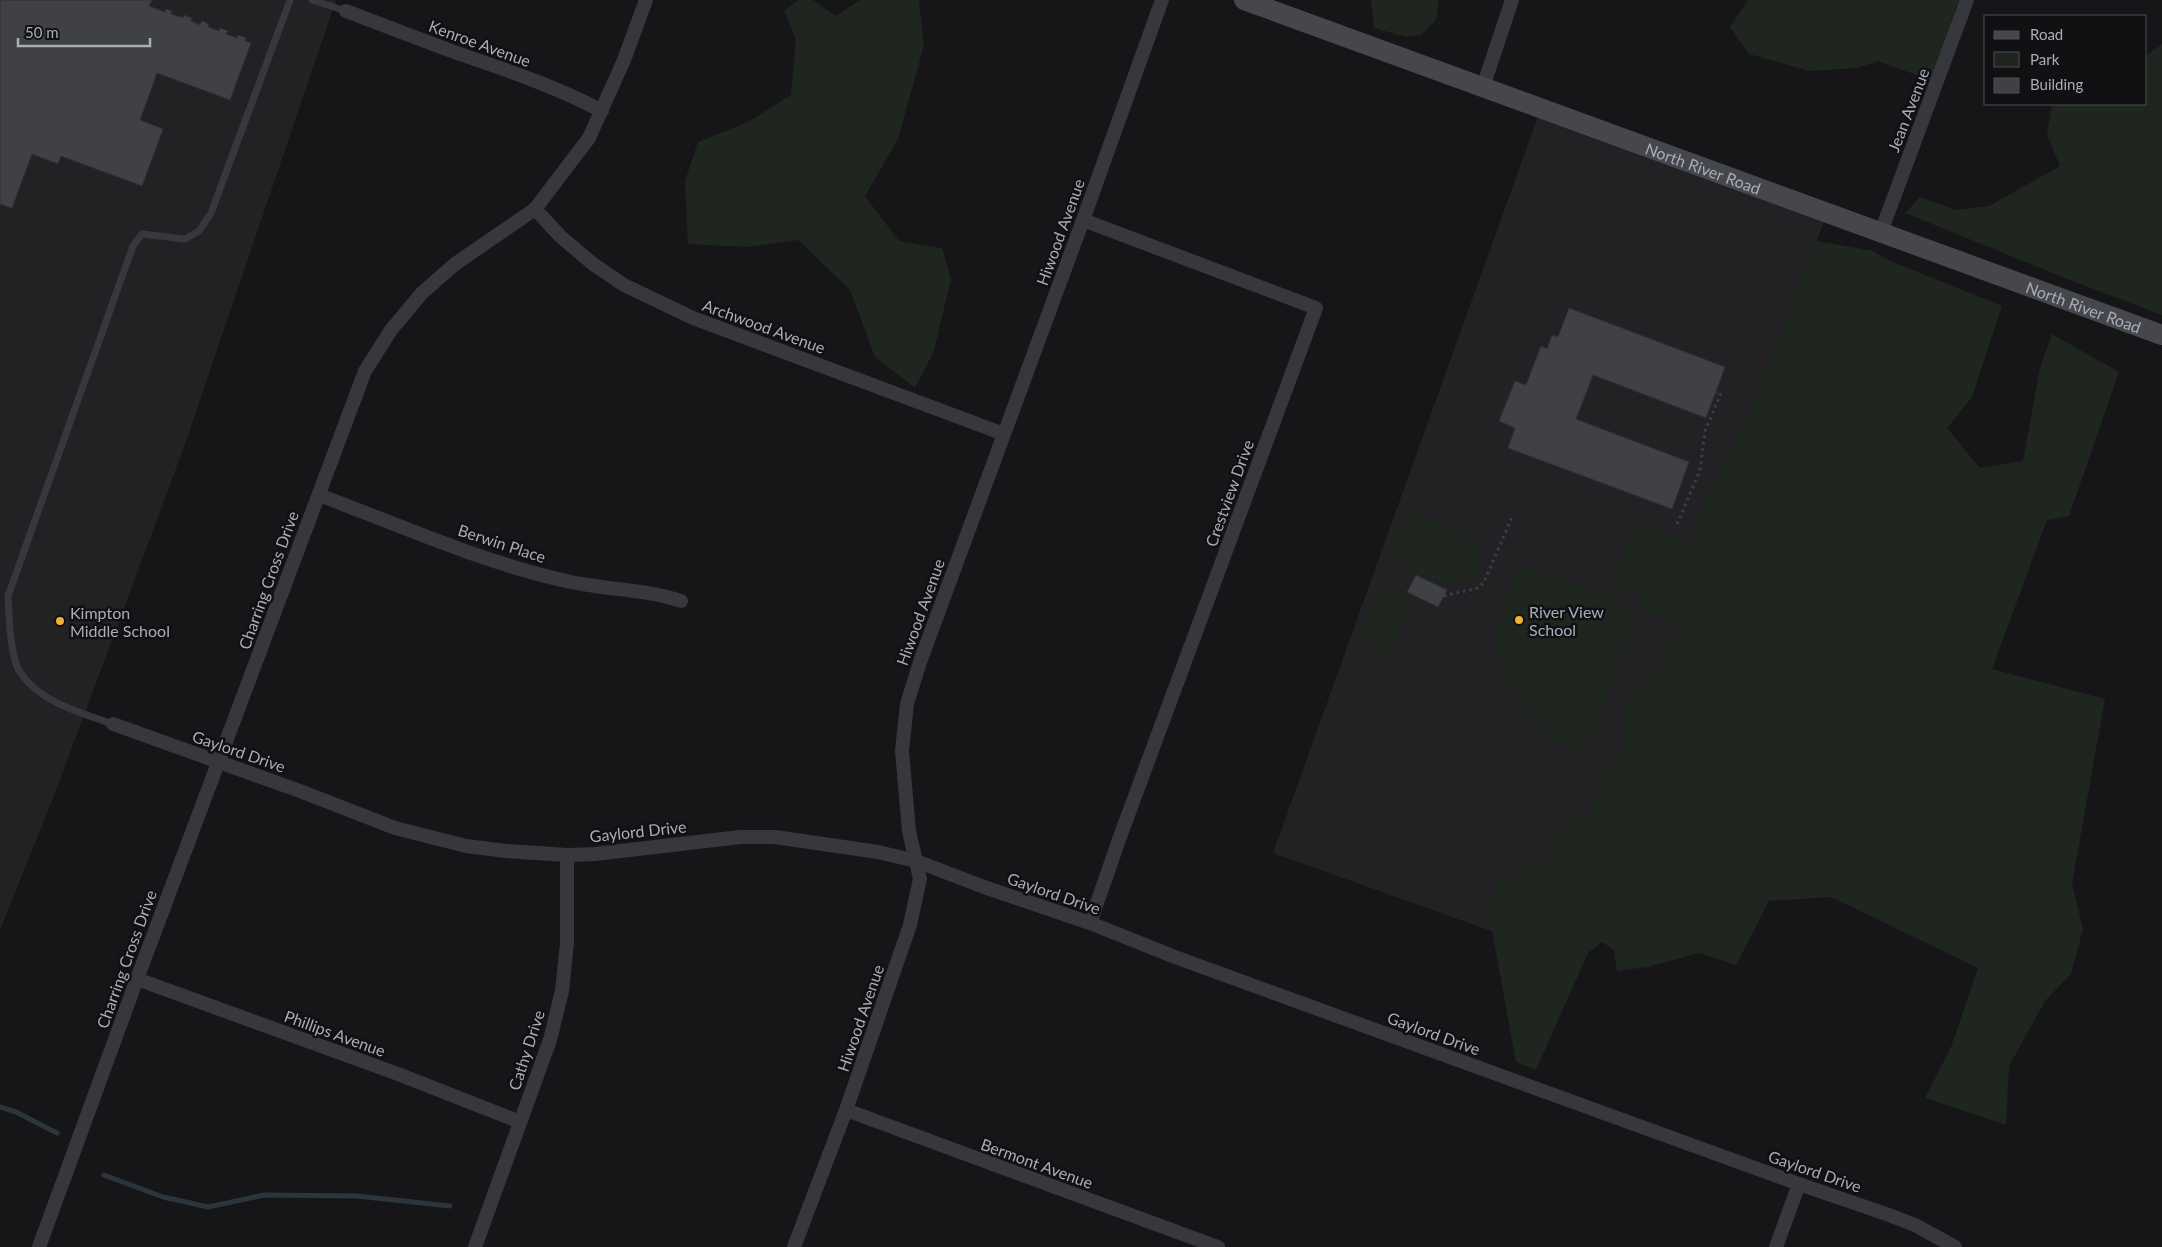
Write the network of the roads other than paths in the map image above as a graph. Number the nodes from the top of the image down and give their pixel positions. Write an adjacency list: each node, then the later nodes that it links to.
1 (290, 0): 18 (lane)
2 (312, 0): 8 (lane)
3 (646, 0): 10 (street, Charring Cross Drive)
4 (1162, 0): 12 (street, Hiwood Avenue)
5 (1244, 0): 9 (street, North River Road)
6 (1512, 0): 9 (street)
7 (1967, 0): 13 (street, Jean Avenue)
8 (346, 11): 10 (street, Kenroe Avenue)
9 (1483, 87): 13 (street, North River Road)
10 (602, 111): 11 (street, Charring Cross Drive)
11 (535, 209): 15 (street, Archwood Avenue); 16 (street, Charring Cross Drive)
12 (1084, 220): 15 (street, Hiwood Avenue); 22 (street, Crestview Drive)
13 (1881, 232): 14 (street, North River Road)
14 (2162, 335)
15 (1004, 434): 21 (street, Hiwood Avenue)
16 (319, 495): 17 (street, Berwin Place); 19 (street, Charring Cross Drive)
17 (681, 601)
18 (112, 724): 19 (street, Gaylord Drive)
19 (218, 763): 20 (street, Gaylord Drive); 23 (street, Charring Cross Drive)
20 (567, 855): 21 (street, Gaylord Drive); 25 (street, Cathy Drive)
21 (916, 861): 22 (street, Gaylord Drive); 24 (street, Hiwood Avenue)
22 (1090, 923): 26 (street, Gaylord Drive)
23 (137, 978): 25 (street, Phillips Avenue); 27 (street, Charring Cross Drive)
24 (846, 1110): 29 (street, Hiwood Avenue); 30 (street, Bermont Avenue)
25 (520, 1122): 28 (street, Cathy Drive)
26 (1799, 1184): 31 (street); 32 (street, Gaylord Drive)
27 (39, 1247)
28 (475, 1247)
29 (794, 1247)
30 (1218, 1247)
31 (1776, 1247)
32 (1955, 1247)

